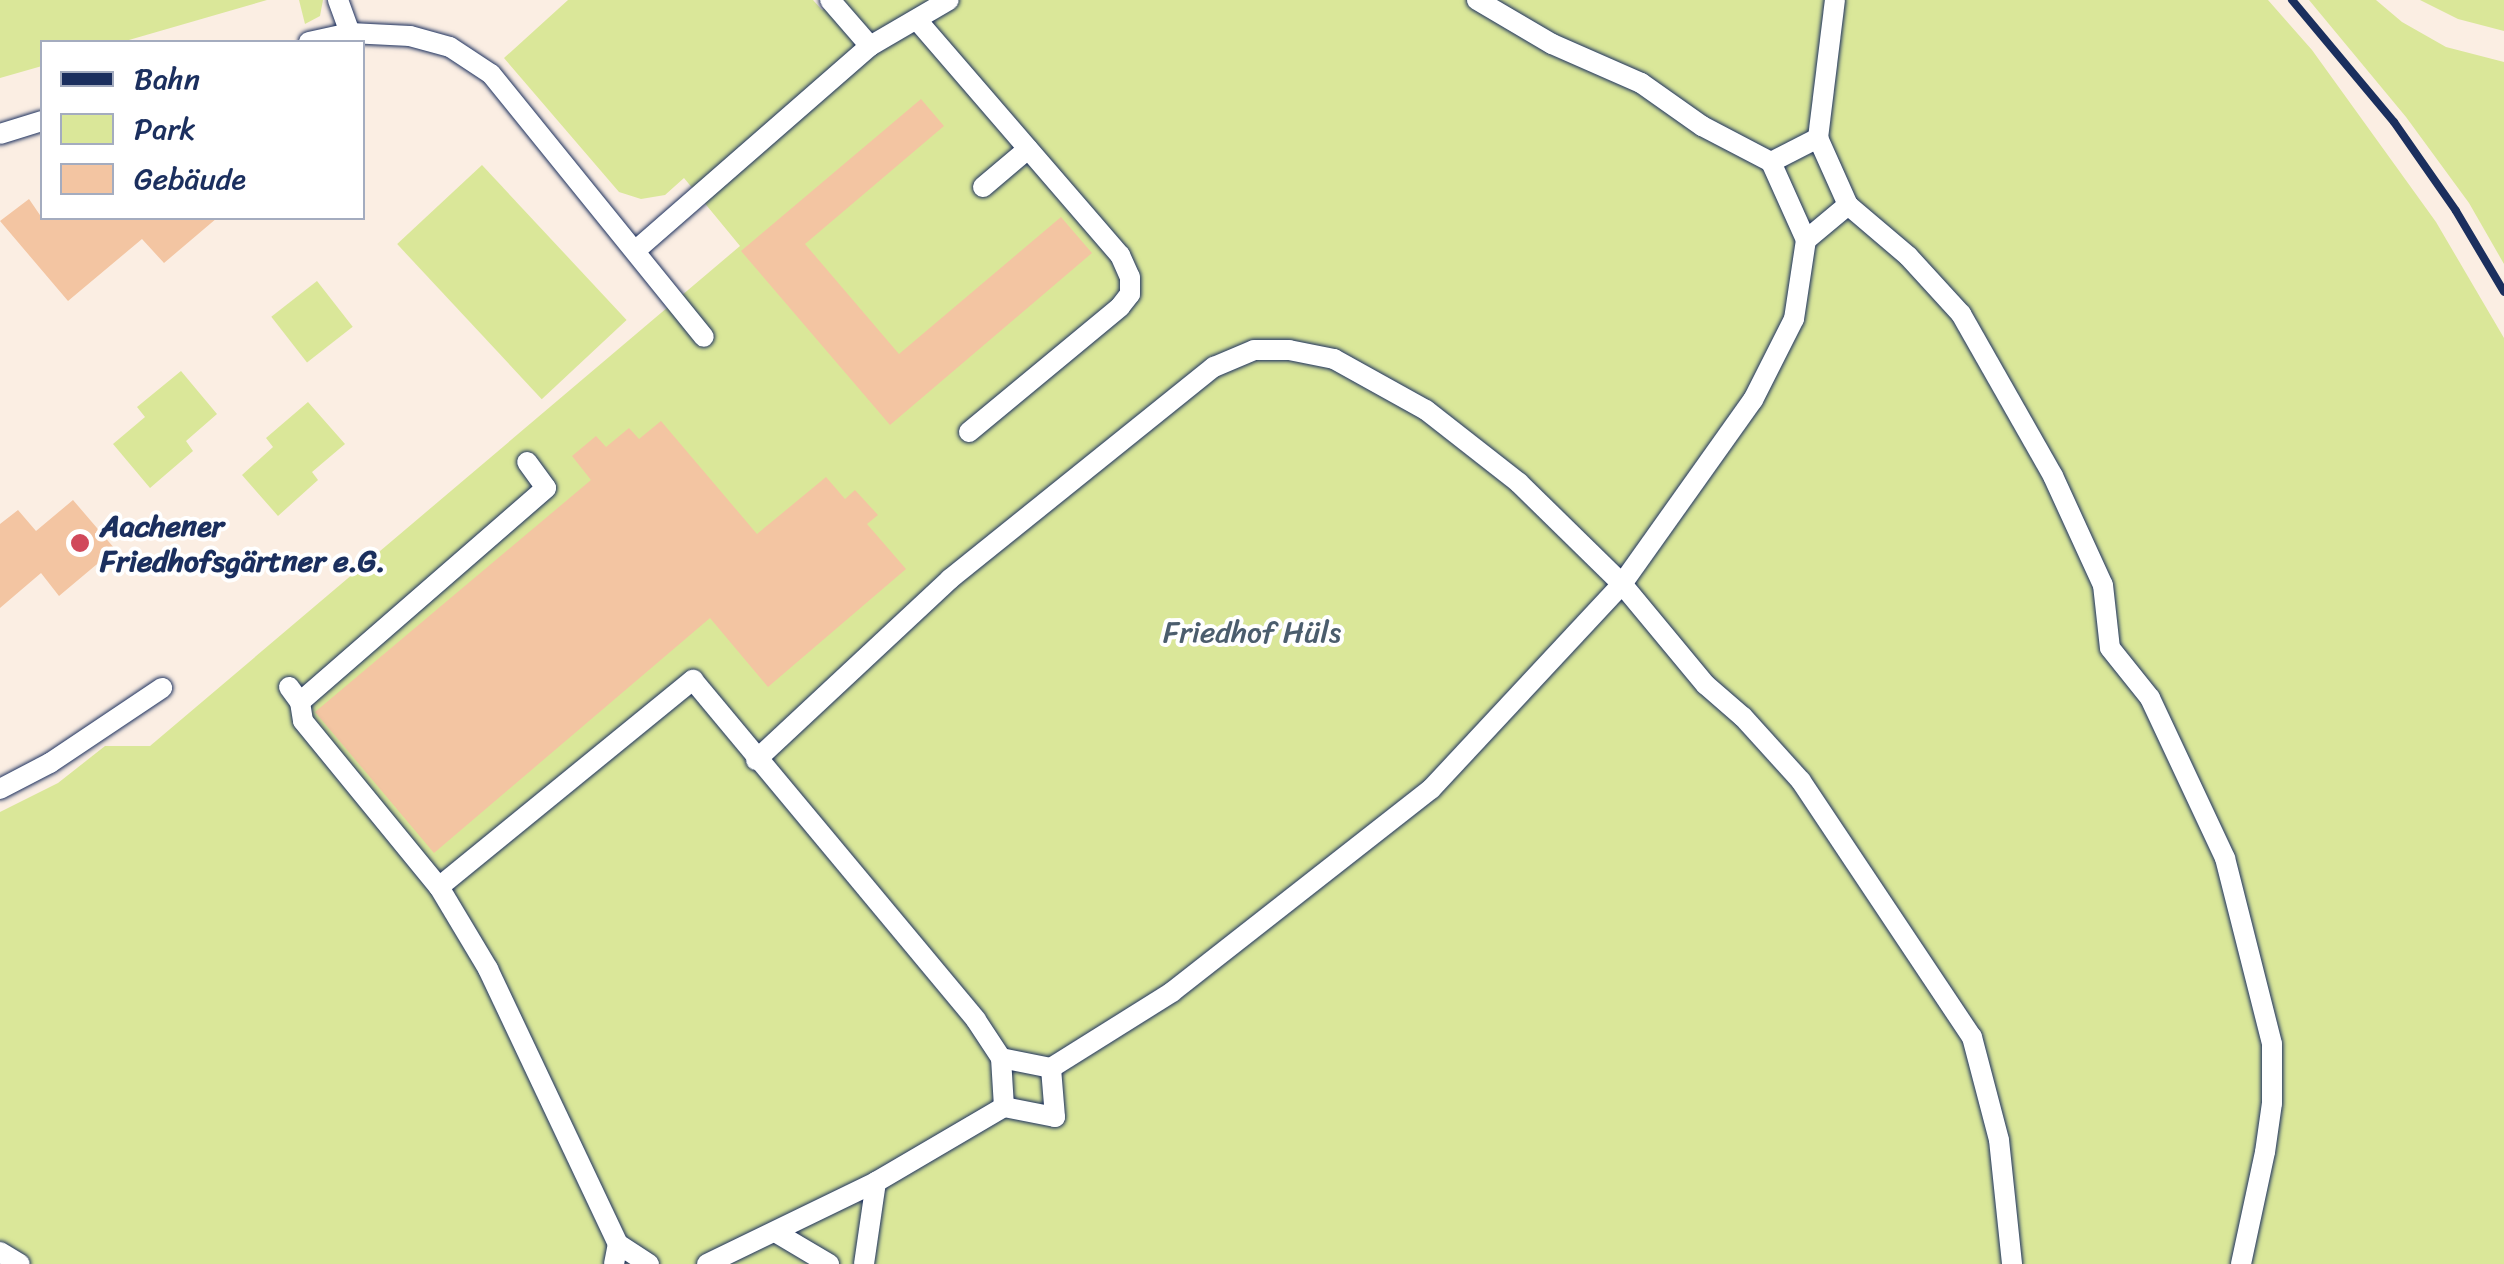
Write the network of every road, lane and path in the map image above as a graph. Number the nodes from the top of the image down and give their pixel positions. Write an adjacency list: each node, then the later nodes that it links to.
1 (338, 0): 7 (lane)
2 (830, 0): 9 (lane)
3 (949, 0): 6 (lane)
4 (1477, 0): 14 (lane)
5 (1836, 0): 12 (lane)
6 (917, 20): 9 (lane); 13 (lane)
7 (350, 33): 8 (lane); 18 (lane)
8 (317, 40)
9 (870, 46): 18 (lane)
10 (40, 122): 11 (lane)
11 (0, 134)
12 (1818, 138): 14 (lane); 16 (lane)
13 (1028, 149): 15 (lane); 20 (lane)
14 (1772, 162): 17 (lane)
15 (983, 187)
16 (1848, 205): 17 (lane); 40 (lane)
17 (1806, 240): 22 (lane)
18 (634, 251): 19 (lane)
19 (704, 337)
20 (969, 432)
21 (526, 462): 26 (lane)
22 (1622, 584): 24 (lane); 28 (lane); 39 (lane)
23 (162, 688): 25 (lane)
24 (756, 760): 26 (lane); 27 (lane)
25 (0, 790)
26 (439, 887): 33 (lane)
27 (1001, 1058): 28 (lane); 29 (lane)
28 (1052, 1068): 29 (lane)
29 (1004, 1107): 30 (lane)
30 (876, 1182): 31 (lane); 38 (lane)
31 (775, 1232): 36 (lane); 37 (lane)
32 (0, 1252): 34 (lane)
33 (616, 1254): 35 (lane)
34 (20, 1264)
35 (650, 1264)
36 (708, 1264)
37 (828, 1264)
38 (864, 1264)
39 (2012, 1264)
40 (2241, 1264)

